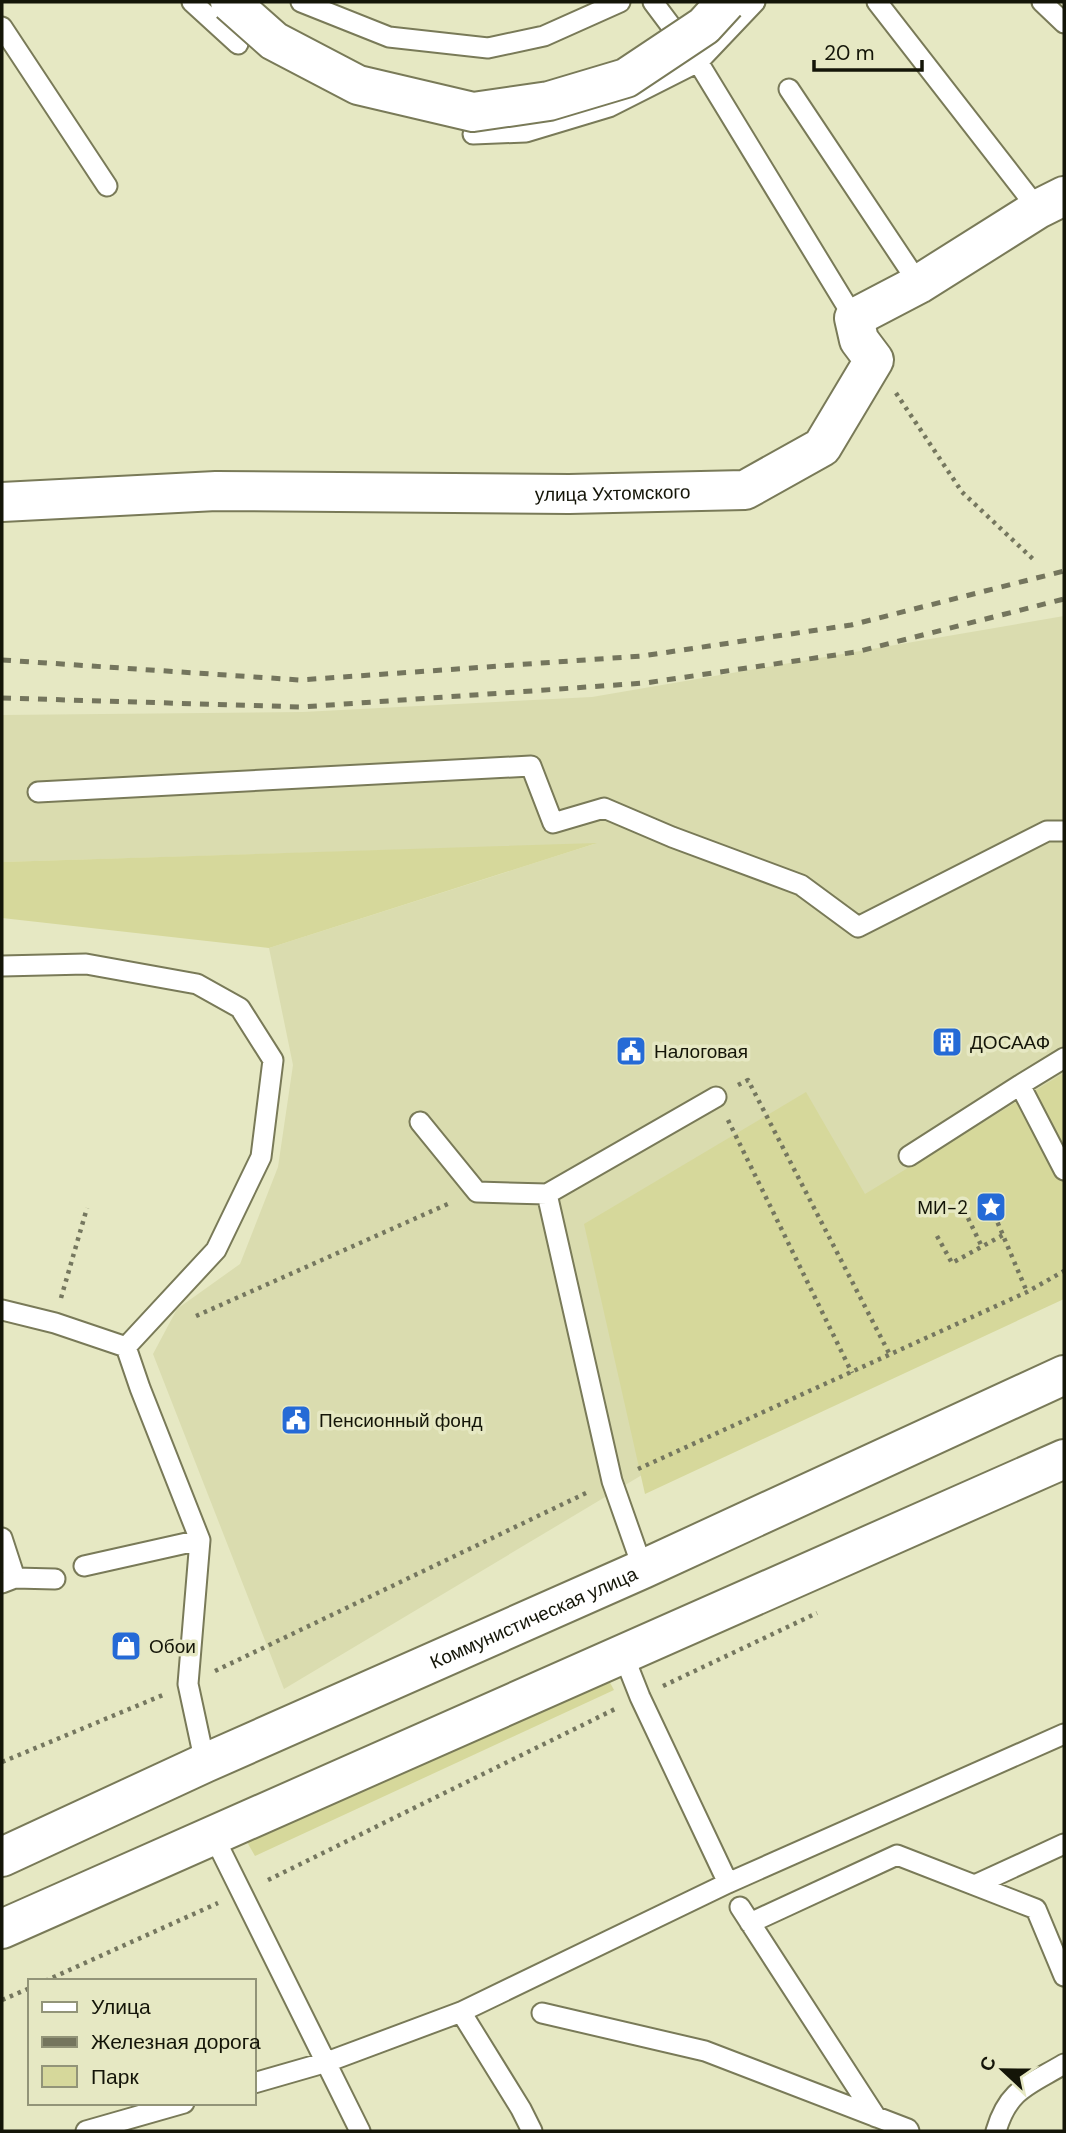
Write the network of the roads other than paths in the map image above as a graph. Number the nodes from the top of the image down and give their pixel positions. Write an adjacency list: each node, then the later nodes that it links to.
1 (192, 2): 12 (lane)
2 (230, 2): 6 (main road, bridge)
3 (302, 2): 4 (lane)
4 (620, 2)
5 (653, 2): 13 (lane)
6 (726, 2)
7 (755, 2): 13 (lane)
8 (877, 2): 17 (lane)
9 (1042, 2): 10 (lane)
10 (1064, 23)
11 (2, 27): 16 (lane)
12 (238, 44)
13 (698, 62): 15 (lane); 19 (lane)
14 (789, 89): 18 (lane)
15 (474, 134)
16 (107, 186)
17 (1051, 203): 18 (main road)
18 (919, 284): 19 (main road)
19 (854, 318): 20 (main road, улица Ухтомского)
20 (2, 502)
21 (38, 792): 22 (lane)
22 (1064, 831)
23 (2, 966): 32 (lane)
24 (1064, 1058): 25 (lane)
25 (1020, 1085): 28 (lane); 29 (lane)
26 (716, 1097): 30 (lane)
27 (420, 1122): 30 (lane)
28 (909, 1156)
29 (1064, 1170)
30 (547, 1194): 38 (lane)
31 (2, 1310): 32 (lane)
32 (126, 1347): 36 (lane)
33 (1064, 1375): 38 (main road, Коммунистическая улица)
34 (1064, 1459): 41 (main road)
35 (2, 1538): 40 (lane)
36 (200, 1541): 37 (lane); 43 (lane)
37 (84, 1566)
38 (643, 1569): 43 (main road, Коммунистическая улица)
39 (55, 1578): 40 (lane)
40 (8, 1580)
41 (623, 1654): 44 (main road); 47 (lane)
42 (1064, 1734): 47 (lane)
43 (205, 1763): 46 (main road, Коммунистическая улица)
44 (214, 1835): 49 (main road); 53 (lane)
45 (1064, 1844): 48 (lane)
46 (2, 1857)
47 (728, 1883): 51 (lane)
48 (975, 1885): 50 (lane); 57 (lane)
49 (2, 1928)
50 (1064, 1976)
51 (461, 2012): 53 (lane); 60 (lane)
52 (542, 2013): 57 (lane)
53 (327, 2062): 55 (lane); 59 (lane)
54 (1064, 2064): 62 (lane)
55 (256, 2082)
56 (177, 2105): 58 (lane)
57 (876, 2116): 61 (lane)
58 (86, 2131)
59 (360, 2131)
60 (532, 2131)
61 (909, 2131)
62 (996, 2131)

